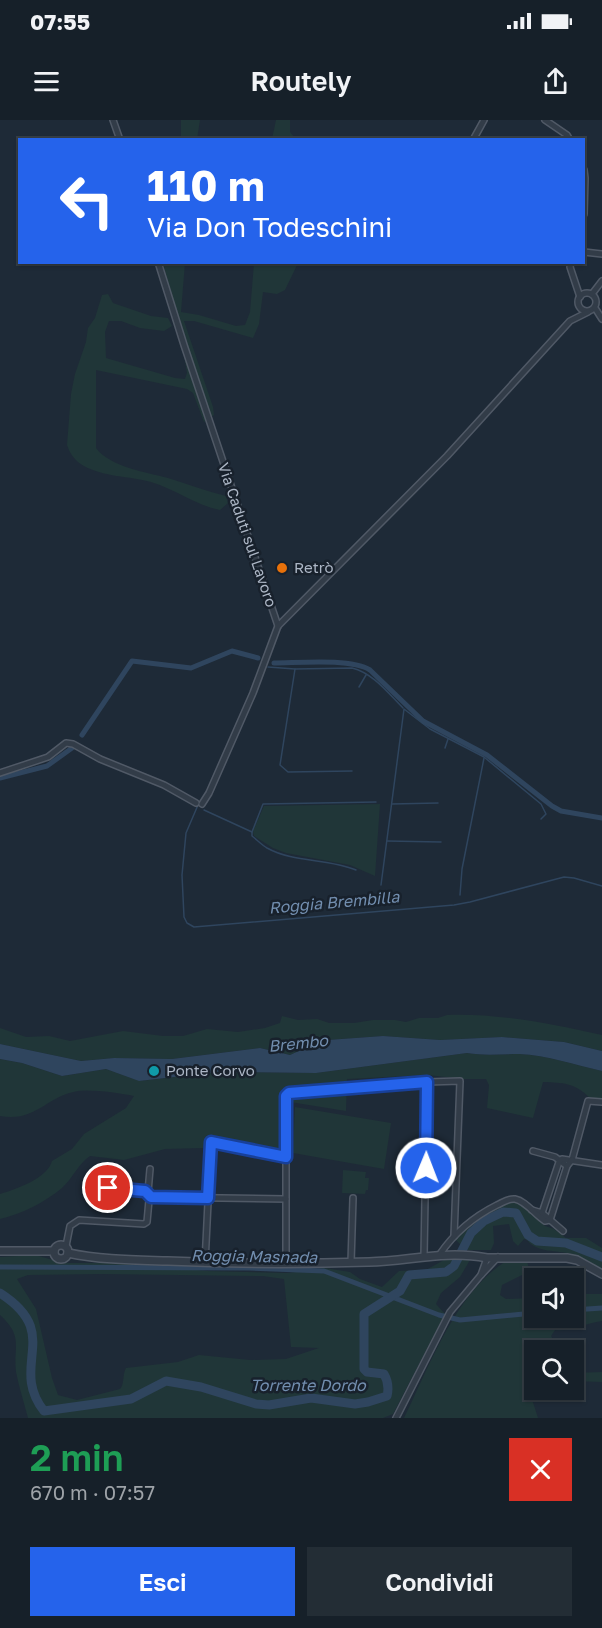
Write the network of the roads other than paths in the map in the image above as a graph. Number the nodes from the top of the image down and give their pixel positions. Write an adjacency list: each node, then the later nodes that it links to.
1 (114, 120): 4 (street)
2 (484, 120): 5 (street)
3 (545, 120): 6 (street)
4 (119, 138)
5 (474, 138)
6 (569, 138)
7 (585, 252): 8 (street)
8 (602, 254)
9 (159, 264): 17 (street, Via Caduti sul Lavoro)
10 (571, 264): 13 (street)
11 (602, 281): 12 (street)
12 (592, 294): 13 (street); 14 (street)
13 (580, 297): 15 (street)
14 (595, 308): 15 (street, Via Caduti sul Lavoro); 16 (street)
15 (588, 312): 17 (street, Via Caduti sul Lavoro)
16 (602, 319)
17 (278, 626): 18 (street)
18 (0, 773)
19 (427, 1082): 22 (street); 37 (street); 42 (street)
20 (602, 1102): 23 (street)
21 (533, 1151): 24 (street)
22 (286, 1157): 30 (street); 32 (street)
23 (572, 1160): 24 (street); 25 (street); 26 (street)
24 (559, 1162): 26 (street); 34 (street)
25 (602, 1165)
26 (567, 1166): 35 (street)
27 (150, 1169): 29 (street)
28 (108, 1188): 29 (street)
29 (150, 1195): 30 (street); 38 (street)
30 (208, 1198): 32 (street); 46 (street)
31 (353, 1198): 45 (street)
32 (286, 1199): 47 (street)
33 (530, 1209): 34 (street); 35 (street); 37 (street)
34 (542, 1213): 35 (street)
35 (550, 1220): 36 (street)
36 (563, 1231)
37 (454, 1236): 41 (street)
38 (67, 1250): 40 (street); 40 (street); 46 (street)
39 (0, 1251): 40 (street)
40 (54, 1251)
41 (440, 1254): 42 (street); 44 (street)
42 (424, 1256): 45 (street)
43 (498, 1257): 44 (street); 48 (street); 49 (street)
44 (487, 1258): 49 (street)
45 (351, 1262): 47 (street)
46 (205, 1263): 47 (street)
47 (286, 1264)
48 (602, 1274)
49 (481, 1275): 50 (street)
50 (396, 1418)

